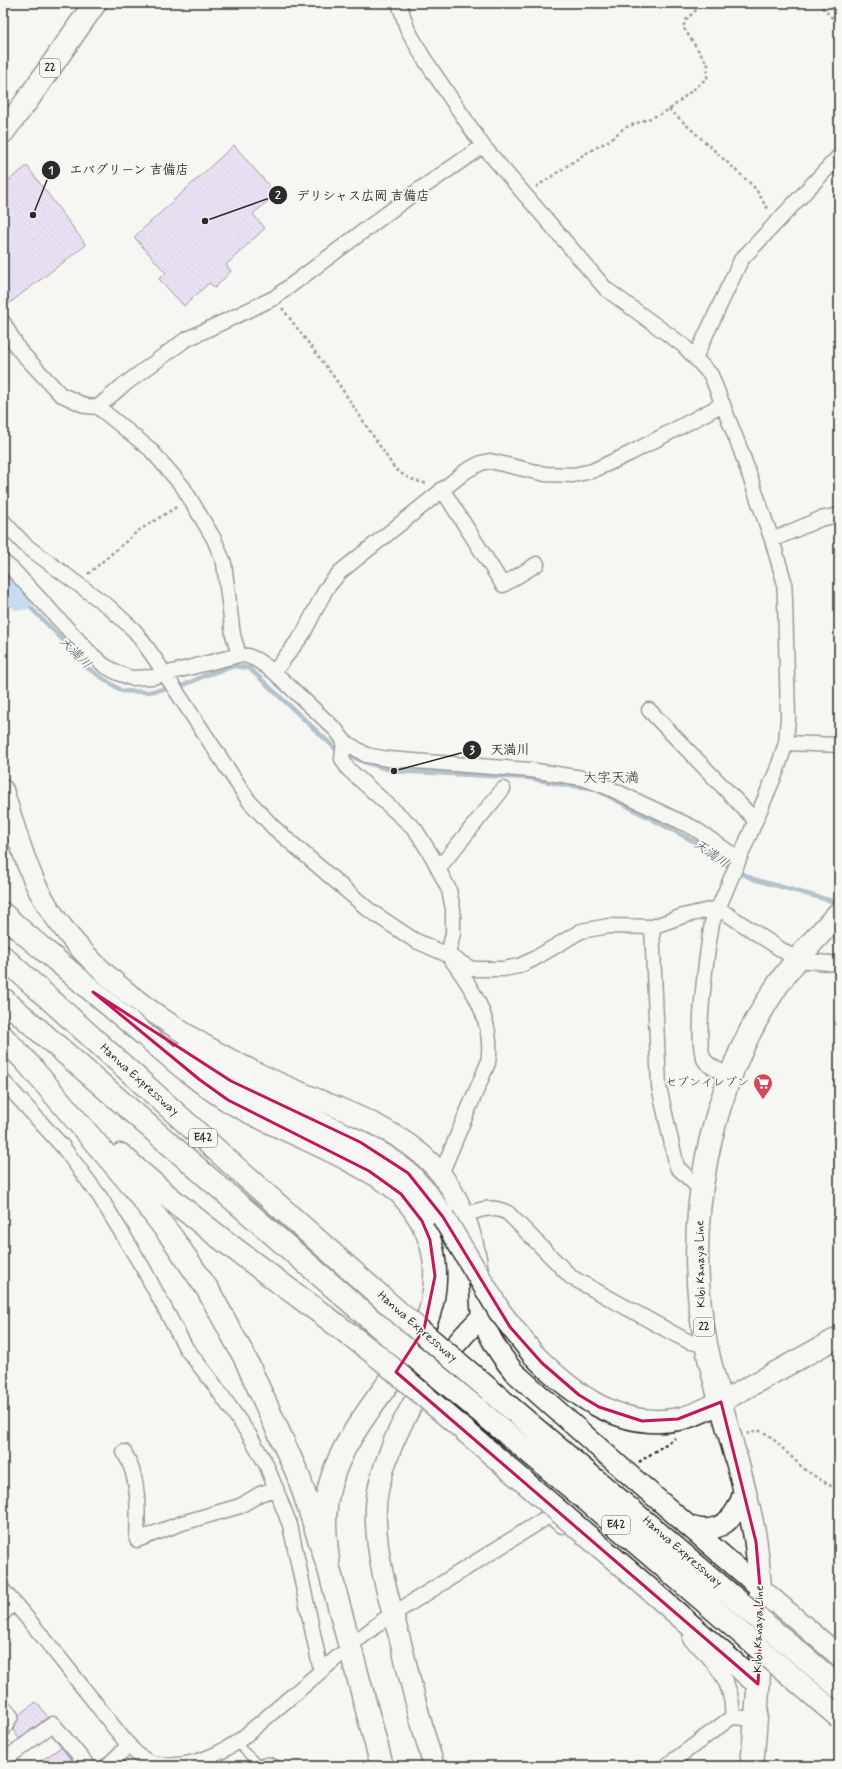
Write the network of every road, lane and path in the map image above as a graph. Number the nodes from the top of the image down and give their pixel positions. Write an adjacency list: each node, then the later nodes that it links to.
1 (94, 3): 7 (main road, 22)
2 (399, 3): 8 (street)
3 (703, 3): 6 (path)
4 (818, 3): 5 (path)
5 (839, 25)
6 (669, 109): 10 (path); 11 (path)
7 (3, 132)
8 (483, 146): 10 (street); 12 (street)
9 (839, 156): 11 (street)
10 (525, 195): 14 (street)
11 (779, 219): 14 (street)
12 (274, 298): 16 (street); 17 (path)
13 (3, 322): 16 (street)
14 (695, 358): 15 (street)
15 (722, 404): 17 (street); 21 (street)
16 (98, 407): 18 (street)
17 (444, 488): 23 (street); 26 (street)
18 (191, 499): 24 (path); 25 (street)
19 (839, 515): 21 (street)
20 (3, 521): 24 (street)
21 (772, 540): 30 (street)
22 (3, 562): 27 (street)
23 (537, 564)
24 (77, 584): 27 (street)
25 (240, 655): 26 (street); 27 (street)
26 (274, 672): 29 (street)
27 (166, 676): 41 (street)
28 (649, 710): 34 (street)
29 (344, 741): 35 (street); 36 (street)
30 (786, 743): 31 (street); 34 (street)
31 (839, 745)
32 (503, 789): 36 (street)
33 (3, 790): 51 (street)
34 (755, 820): 35 (street)
35 (739, 860): 37 (street)
36 (438, 869): 41 (street)
37 (718, 908): 40 (street); 43 (street); 49 (street)
38 (3, 914): 45 (main road)
39 (837, 915): 43 (main road, Kibi Kanaya Line / 22)
40 (652, 927): 41 (street); 52 (street)
41 (448, 955): 51 (street)
42 (3, 957): 77 (main road, Hanwa Expressway / E42, bridge)
43 (798, 960): 44 (street); 49 (main road, Kibi Kanaya Line / 22)
44 (839, 964)
45 (93, 992): 57 (main road, bridge); 66 (main road)
46 (3, 999): 80 (main road, Hanwa Expressway / E42, bridge)
47 (3, 1037): 48 (main road)
48 (24, 1060): 66 (main road); 76 (main road, bridge)
49 (730, 1075): 52 (main road, Kibi Kanaya Line / 22)
50 (3, 1081): 62 (street)
51 (441, 1174): 53 (street)
52 (702, 1191): 56 (main road, Kibi Kanaya Line / 22)
53 (465, 1215): 54 (street); 56 (street)
54 (483, 1315): 61 (street); 71 (street)
55 (839, 1337): 57 (street)
56 (707, 1345): 57 (main road, Kibi Kanaya Line / 22)
57 (721, 1402): 59 (main road, Kibi Kanaya Line / 22)
58 (680, 1436): 61 (path)
59 (732, 1442): 63 (main road, Kibi Kanaya Line / 22); 64 (path)
60 (124, 1452): 62 (street)
61 (625, 1471): 65 (street)
62 (276, 1488): 75 (street)
63 (744, 1490): 65 (street); 67 (main road, Kibi Kanaya Line / 22)
64 (839, 1491)
65 (686, 1524): 67 (street)
66 (329, 1570): 91 (main road)
67 (761, 1589): 74 (street); 76 (main road, Kibi Kanaya Line / 22)
68 (3, 1590): 69 (street)
69 (14, 1603): 70 (street); 84 (street)
70 (3, 1613)
71 (393, 1614): 72 (street); 79 (street); 92 (street)
72 (359, 1639)
73 (340, 1655): 75 (street)
74 (839, 1656)
75 (321, 1671): 83 (street)
76 (758, 1684): 81 (main road, Kibi Kanaya Line / 22)
77 (839, 1687)
78 (3, 1706): 82 (street)
79 (732, 1717): 81 (street); 93 (street)
80 (839, 1717)
81 (756, 1719): 94 (main road, Kibi Kanaya Line / 22)
82 (3, 1730)
83 (236, 1742): 86 (street); 87 (lane)
84 (129, 1746): 86 (street); 89 (street)
85 (3, 1761): 88 (street)
86 (152, 1764)
87 (259, 1765): 90 (lane)
88 (88, 1766)
89 (107, 1766)
90 (281, 1766)
91 (382, 1766)
92 (434, 1766)
93 (666, 1766)
94 (752, 1766)

